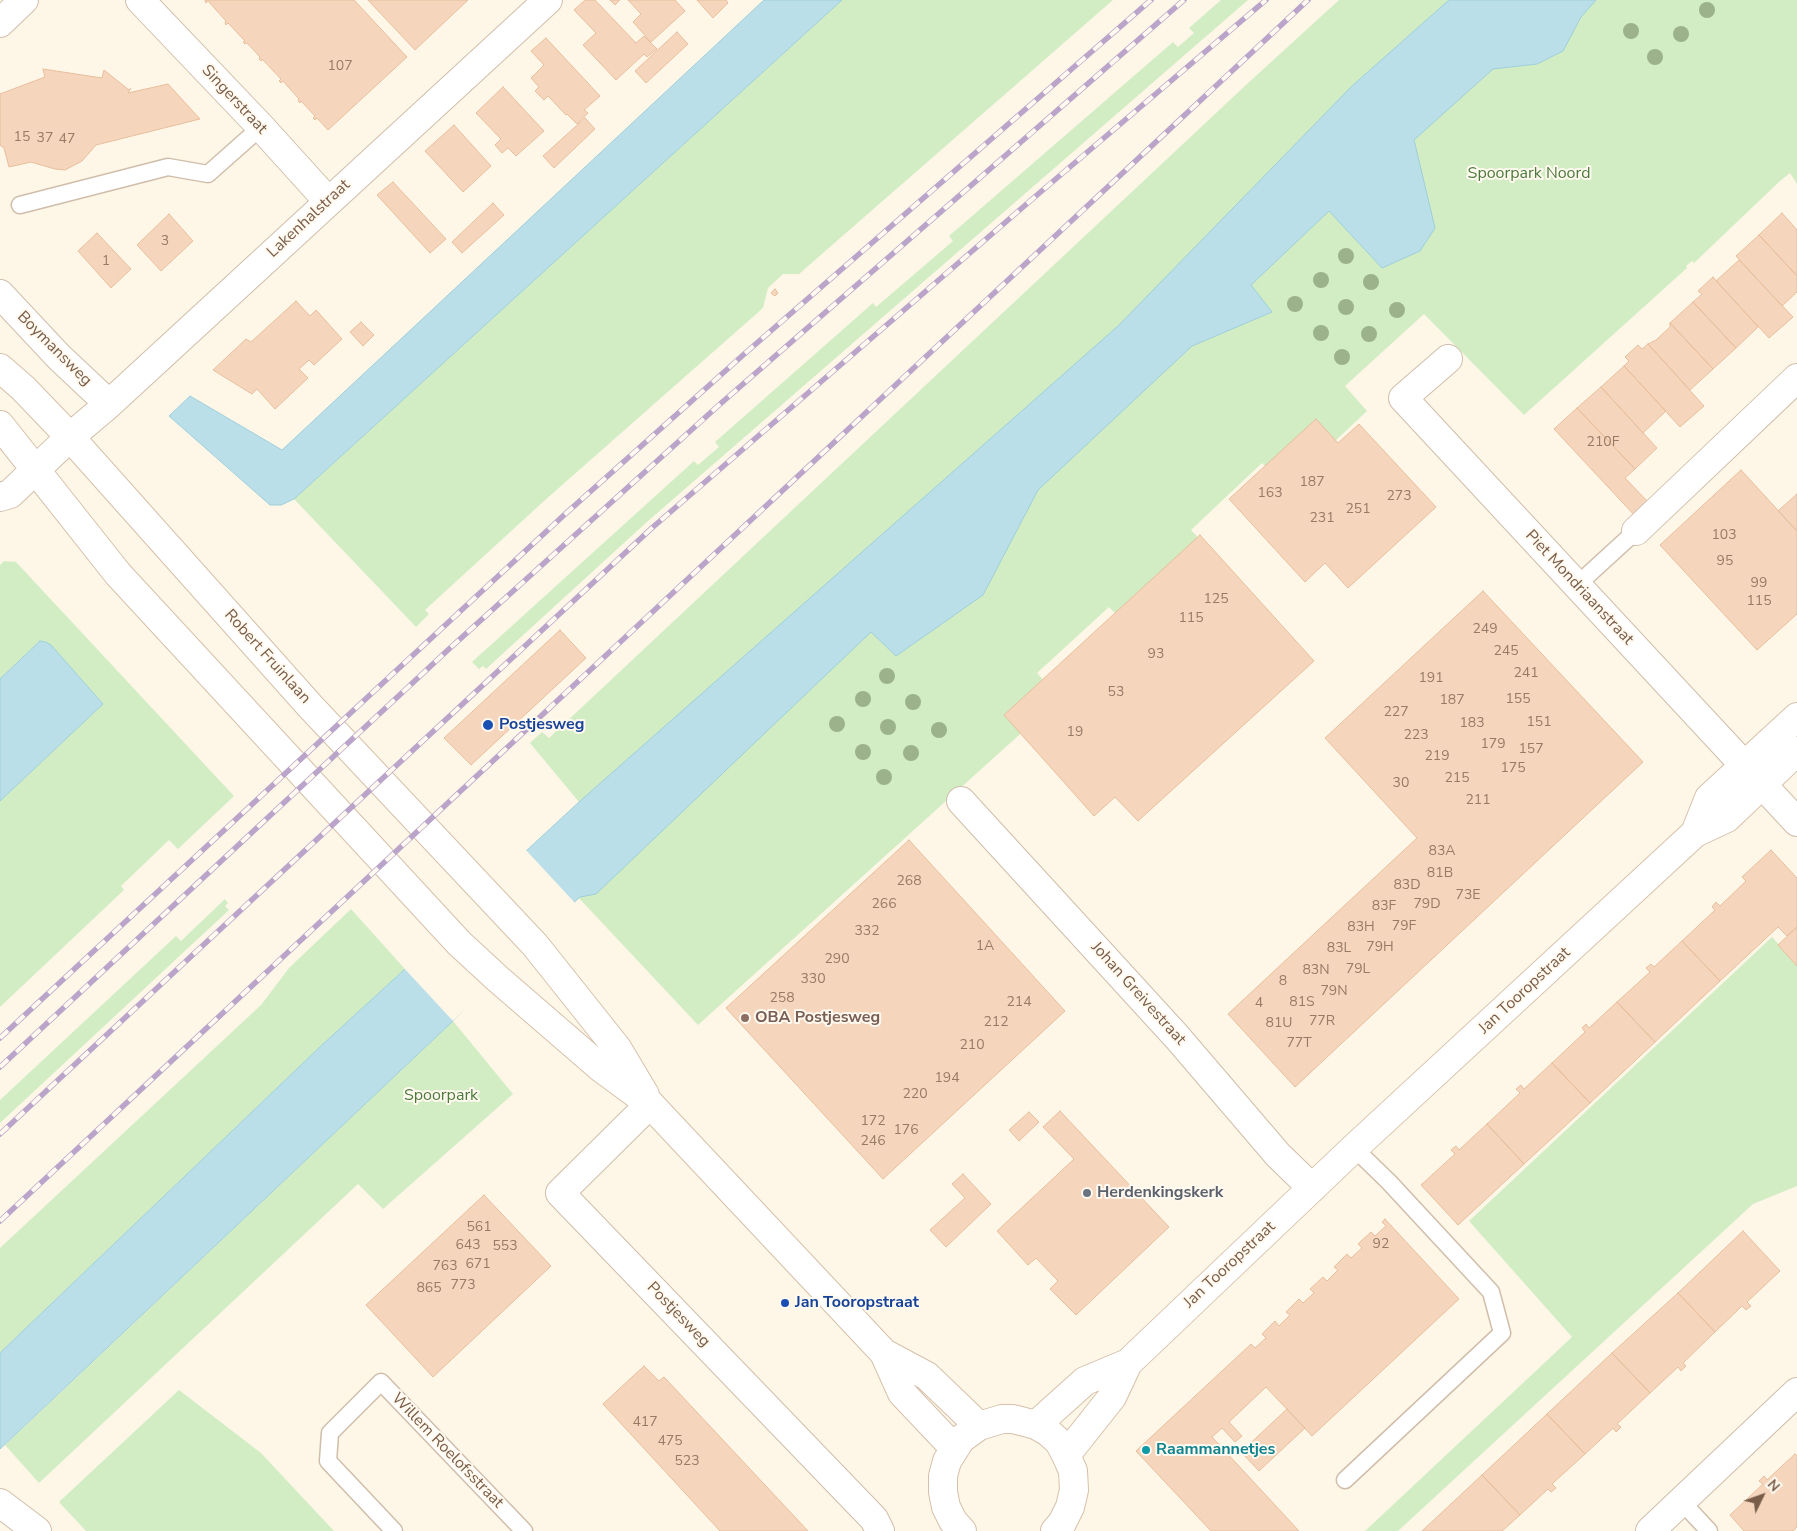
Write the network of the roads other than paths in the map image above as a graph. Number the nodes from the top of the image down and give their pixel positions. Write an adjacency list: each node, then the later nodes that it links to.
1 (24, 0): 4 (street)
2 (140, 0): 5 (street, Singerstraat)
3 (548, 0): 6 (street, Lakenhalstraat)
4 (0, 22)
5 (261, 127): 6 (street, Singerstraat); 7 (lane)
6 (328, 201): 12 (street, Lakenhalstraat)
7 (20, 205)
8 (0, 294): 12 (street, Boymansweg)
9 (1448, 358): 18 (street, Piet Mondriaanstraat)
10 (0, 368): 14 (street, Robert Fruinlaan)
11 (1797, 378): 17 (street)
12 (110, 404): 14 (street, Lakenhalstraat)
13 (0, 425): 15 (street)
14 (70, 437): 15 (street, Lakenhalstraat); 24 (street, Robert Fruinlaan)
15 (36, 469): 16 (street, Lakenhalstraat); 24 (street)
16 (0, 497)
17 (1636, 531): 18 (lane)
18 (1576, 585): 21 (street, Piet Mondriaanstraat)
19 (1797, 716): 21 (street, Jan Tooropstraat)
20 (1797, 752): 21 (street, Jan Tooropstraat)
21 (1753, 775): 23 (street, Piet Mondriaanstraat); 25 (street, Jan Tooropstraat)
22 (961, 801): 26 (street, Johan Greivestraat)
23 (1797, 822)
24 (650, 1104): 27 (street); 41 (street, Postjesweg)
25 (1354, 1148): 26 (street, Jan Tooropstraat); 34 (lane)
26 (1312, 1188): 28 (street, Jan Tooropstraat)
27 (884, 1353): 31 (street); 32 (street)
28 (1128, 1362): 30 (street, Jan Tooropstraat); 33 (street, Jan Tooropstraat)
29 (1797, 1392): 35 (street)
30 (1036, 1425): 31 (street); 33 (street)
31 (979, 1426): 32 (street)
32 (954, 1448): 42 (street)
33 (1066, 1454): 37 (street)
34 (1345, 1480)
35 (1682, 1502): 43 (street); 44 (lane)
36 (0, 1503): 38 (street)
37 (1062, 1528)
38 (37, 1531)
39 (394, 1531): 40 (lane, Willem Roelofsstraat)
40 (524, 1531)
41 (880, 1531)
42 (962, 1531)
43 (1650, 1531)
44 (1709, 1531)

